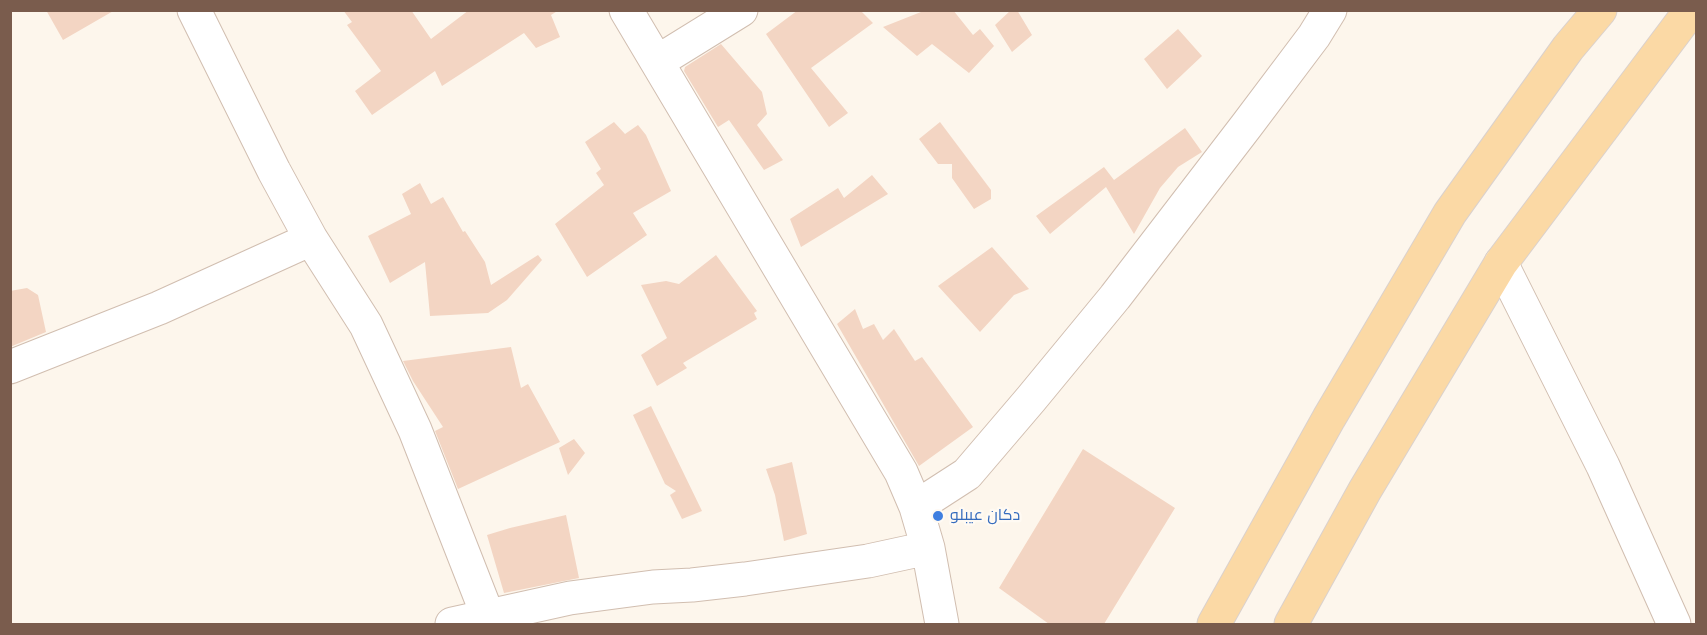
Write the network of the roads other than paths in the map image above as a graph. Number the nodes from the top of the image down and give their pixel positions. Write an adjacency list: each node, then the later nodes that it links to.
1 (194, 10): 8 (street)
2 (627, 10): 7 (street)
3 (741, 10): 7 (street)
4 (1330, 10): 11 (street)
5 (1600, 10): 16 (main road)
6 (1691, 10): 9 (main road)
7 (657, 62): 11 (street)
8 (311, 239): 10 (street); 13 (street)
9 (1501, 263): 17 (main road); 18 (street)
10 (10, 367)
11 (916, 507): 12 (street)
12 (928, 548): 13 (street); 15 (street)
13 (490, 620): 14 (street)
14 (452, 624)
15 (942, 624)
16 (1214, 624)
17 (1292, 624)
18 (1674, 624)

